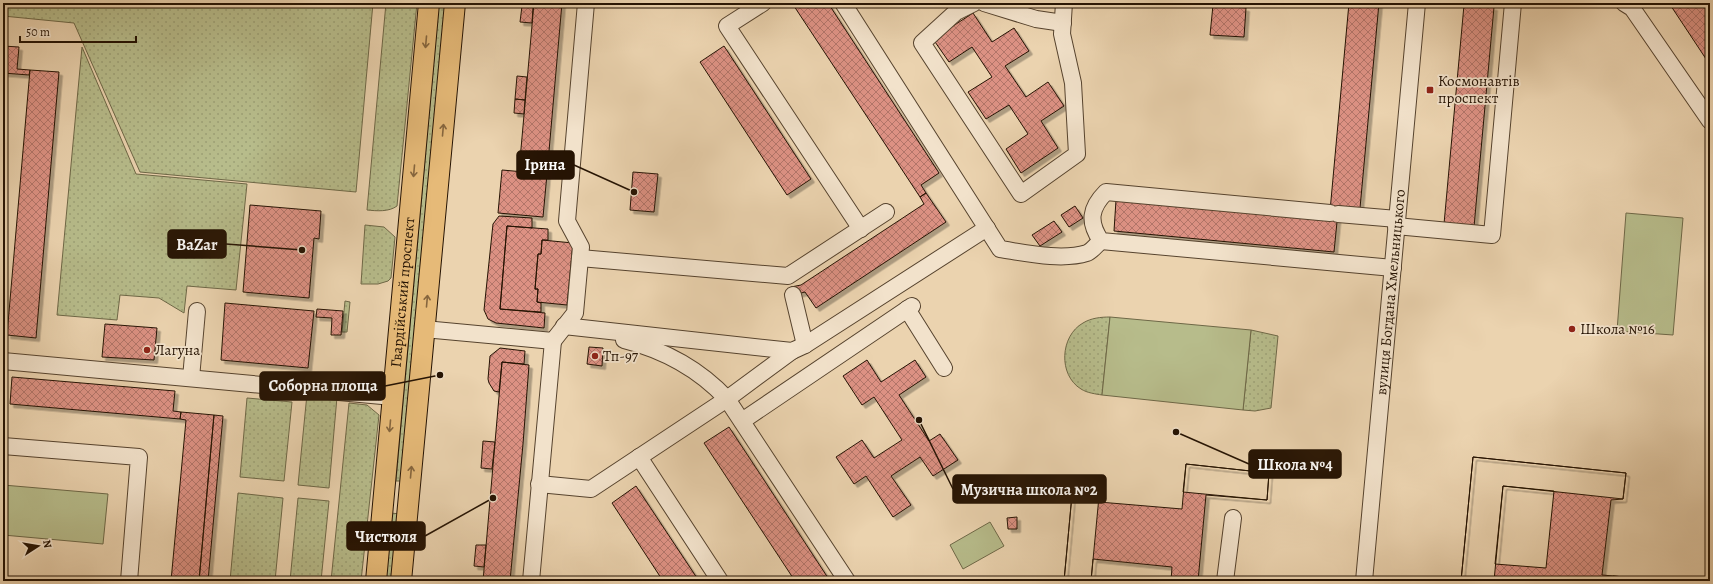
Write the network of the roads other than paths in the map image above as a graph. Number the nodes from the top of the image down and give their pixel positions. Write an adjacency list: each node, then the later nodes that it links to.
1 (429, 3): 31 (main road, Гвардійський проспект, one-way to 31)
2 (455, 3): 25 (main road, Гвардійський проспект, one-way to 2)
3 (586, 3): 19 (street)
4 (763, 3): 17 (street)
5 (843, 3): 16 (street)
6 (974, 3): 12 (street)
7 (984, 3): 12 (street)
8 (1064, 3): 12 (street)
9 (1417, 3): 15 (street, вулиця Богдана Хмельницького)
10 (1513, 3): 15 (street)
11 (1624, 3): 13 (street)
12 (1063, 23)
13 (1710, 121)
14 (886, 212): 17 (street)
15 (1397, 223): 18 (street); 20 (street, вулиця Богдана Хмельницького)
16 (987, 228): 18 (street); 27 (street)
17 (861, 229): 21 (street)
18 (1101, 240): 20 (street)
19 (580, 258): 21 (street); 23 (street)
20 (1393, 268): 47 (street, вулиця Богдана Хмельницького)
21 (791, 286): 27 (street)
22 (196, 311): 30 (street)
23 (564, 326): 24 (street); 26 (street)
24 (584, 328): 27 (street); 32 (street)
25 (424, 329): 26 (street); 38 (main road, Гвардійський проспект, one-way to 25)
26 (553, 341): 36 (street)
27 (799, 348): 32 (street)
28 (3, 361): 30 (street)
29 (944, 368): 33 (street)
30 (191, 378): 31 (street)
31 (393, 398): 37 (main road, Гвардійський проспект, one-way to 37)
32 (727, 399): 33 (street); 35 (street)
33 (742, 421): 45 (street)
34 (3, 446): 40 (street)
35 (639, 457): 36 (street); 44 (street)
36 (539, 484): 43 (street)
37 (384, 497): 38 (main road); 41 (main road, Гвардійський проспект)
38 (409, 499): 42 (main road, Гвардійський проспект)
39 (1233, 518): 46 (street)
40 (129, 581)
41 (376, 581)
42 (401, 581)
43 (531, 581)
44 (720, 581)
45 (847, 581)
46 (1225, 581)
47 (1364, 581)

